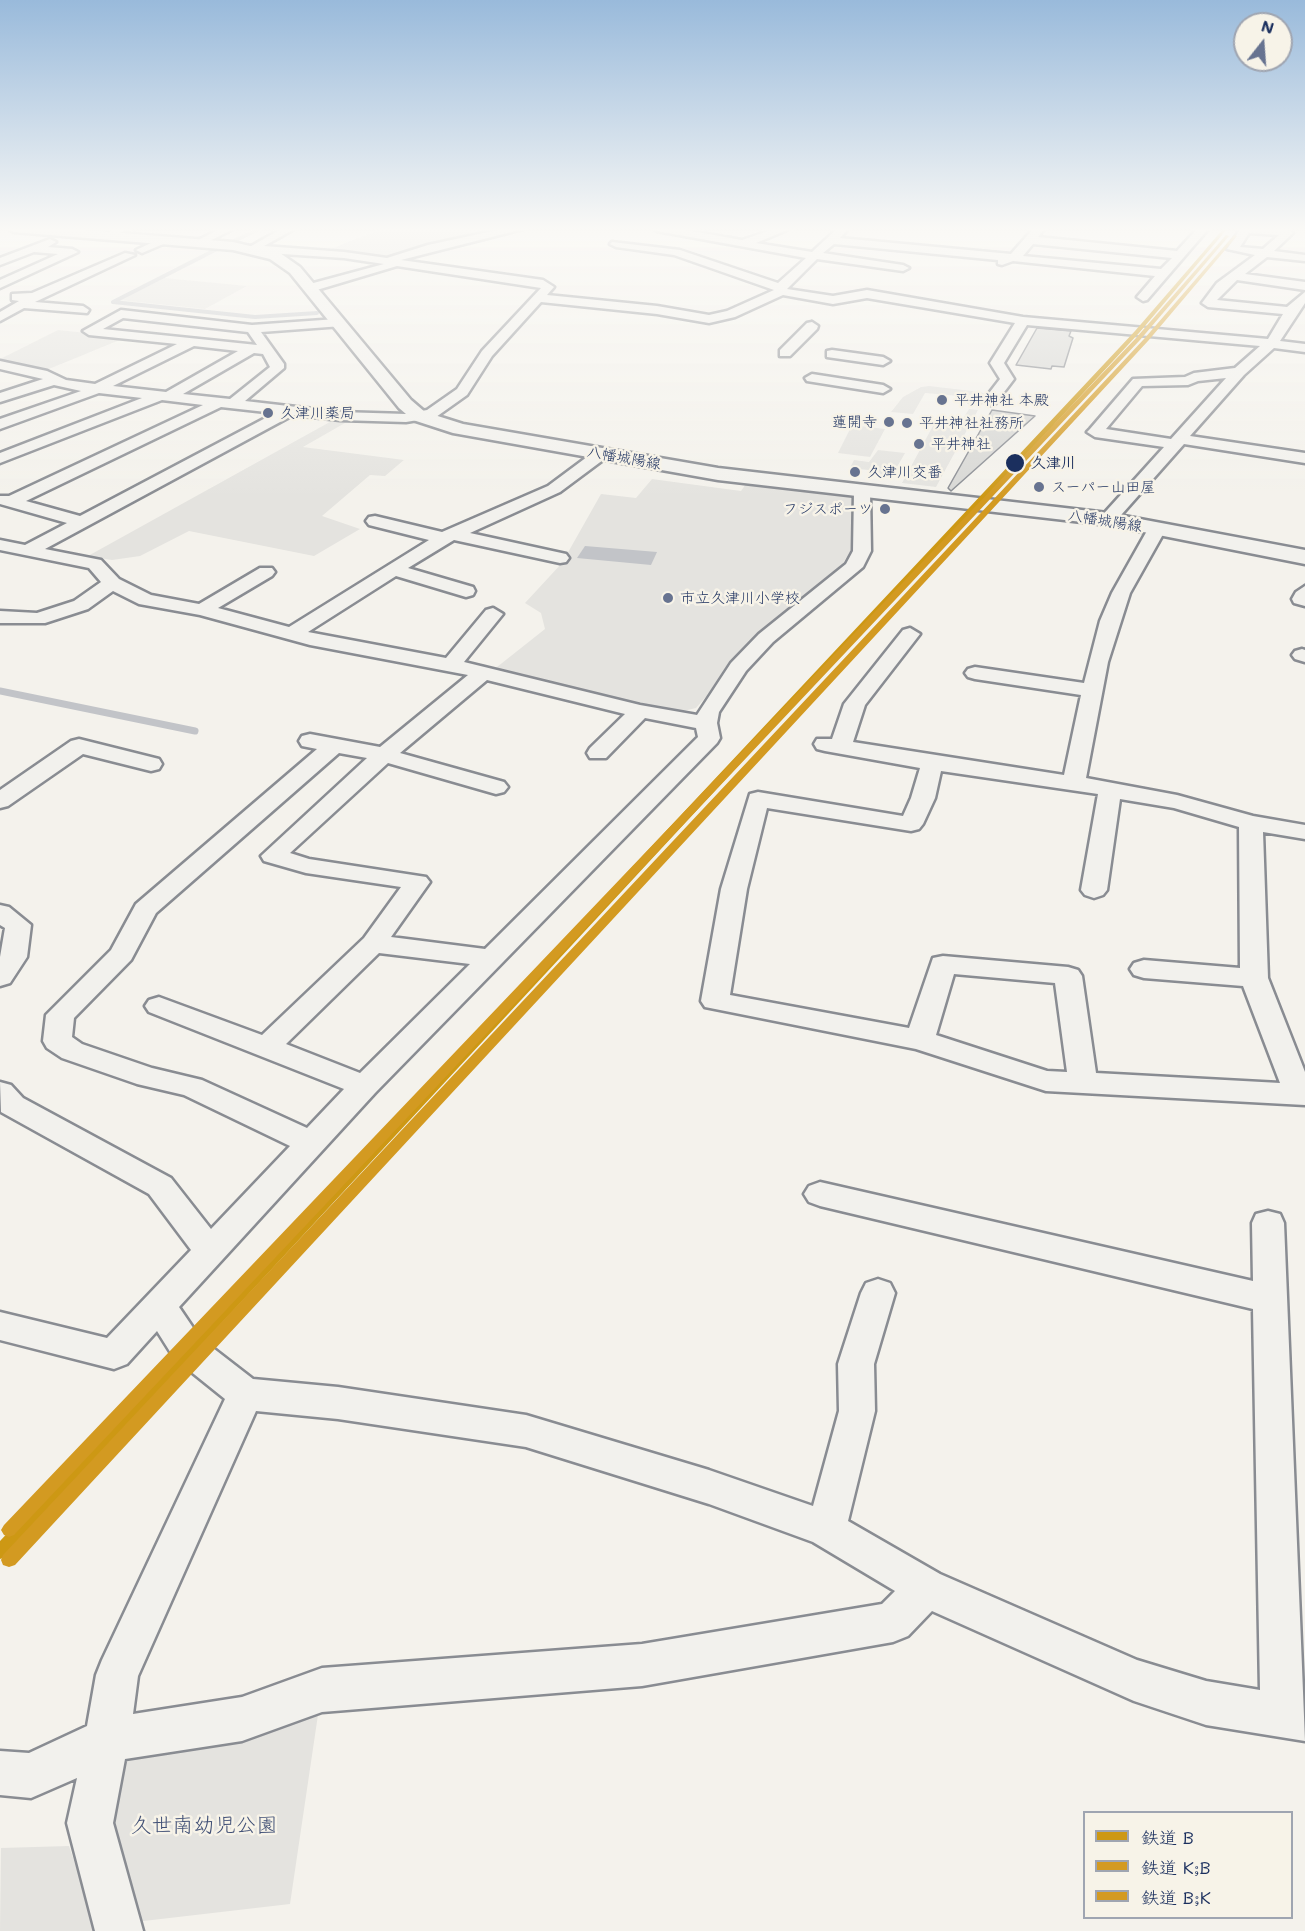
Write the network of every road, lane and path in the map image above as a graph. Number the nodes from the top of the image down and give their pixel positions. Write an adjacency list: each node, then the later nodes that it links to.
1 (113, 318): 11 (street)
2 (157, 318): 10 (street)
3 (333, 318): 8 (main road, 八幡城陽線)
4 (521, 318): 30 (street)
5 (1009, 318): 7 (street)
6 (1287, 318): 12 (street)
7 (1023, 321): 12 (street); 27 (street)
8 (337, 323): 10 (street); 30 (main road, 八幡城陽線)
9 (812, 326): 16 (street)
10 (252, 329): 15 (street)
11 (190, 343): 14 (street); 23 (street)
12 (1272, 343): 13 (street); 20 (street)
13 (1305, 348)
14 (249, 350): 15 (street); 25 (street)
15 (267, 351): 28 (street)
16 (784, 353)
17 (832, 354): 18 (street)
18 (883, 361)
19 (0, 365): 22 (street)
20 (1239, 372): 33 (street); 33 (street)
21 (812, 378): 24 (street)
22 (55, 380): 23 (street); 26 (street)
23 (99, 388): 25 (street); 31 (street)
24 (883, 389)
25 (168, 395): 28 (street); 32 (street)
26 (0, 398)
27 (990, 400)
28 (227, 402): 29 (street); 34 (street)
29 (292, 410): 30 (street); 41 (street)
30 (419, 416): 35 (main road, 八幡城陽線)
31 (0, 424)
32 (50, 439): 34 (street); 36 (street)
33 (1179, 442): 37 (street); 40 (street)
34 (109, 453): 39 (street)
35 (601, 454): 38 (main road, 八幡城陽線); 44 (street)
36 (0, 458)
37 (1305, 458)
38 (862, 492): 40 (main road, 八幡城陽線); 65 (street)
39 (5, 501): 41 (street)
40 (1108, 519): 43 (main road, 八幡城陽線)
41 (80, 521): 46 (street)
42 (375, 521): 44 (street)
43 (1156, 529): 47 (main road, 八幡城陽線); 63 (street)
44 (449, 537): 48 (street); 49 (street)
45 (0, 545): 46 (street)
46 (29, 550): 51 (street)
47 (1305, 557)
48 (560, 558)
49 (391, 569): 52 (street); 58 (street)
50 (266, 572): 55 (street)
51 (112, 583): 55 (street); 57 (street)
52 (466, 591)
53 (1305, 592): 54 (street)
54 (1305, 600)
55 (202, 610): 58 (street)
56 (493, 614): 60 (street)
57 (1, 618)
58 (293, 633): 60 (street)
59 (910, 634): 68 (street)
60 (451, 665): 61 (street)
61 (483, 673): 64 (street); 67 (street)
62 (975, 673): 63 (street)
63 (1092, 690): 70 (street)
64 (640, 711): 65 (street); 66 (street)
65 (706, 723): 79 (street)
66 (598, 753)
67 (384, 755): 71 (street); 78 (street); 90 (street)
68 (932, 763): 70 (street); 84 (street)
69 (151, 764): 73 (street)
70 (1074, 783): 72 (street)
71 (496, 787)
72 (1110, 791): 74 (street); 76 (street)
73 (0, 801)
74 (1251, 823): 75 (street); 82 (street)
75 (1305, 832)
76 (1094, 890)
77 (0, 913): 81 (street)
78 (373, 944): 79 (street); 85 (street)
79 (493, 959): 87 (street)
80 (1144, 969): 82 (street)
81 (0, 977)
82 (1254, 978): 89 (street)
83 (159, 1006): 85 (street)
84 (920, 1040): 86 (street); 86 (street)
85 (266, 1047): 87 (street)
86 (1083, 1084): 89 (street)
87 (365, 1086): 90 (street)
88 (0, 1092): 93 (street)
89 (1302, 1095)
90 (311, 1143): 93 (street)
91 (820, 1194): 95 (street)
92 (1268, 1223): 95 (street)
93 (210, 1251): 96 (street)
94 (878, 1293): 99 (street)
95 (1269, 1299): 101 (street)
96 (159, 1305): 97 (street); 98 (street)
97 (0, 1326)
98 (245, 1394): 99 (street); 102 (street)
99 (826, 1529): 100 (street)
100 (926, 1588): 101 (street); 102 (street)
101 (1293, 1716)
102 (107, 1740): 103 (street); 104 (street)
103 (0, 1773)
104 (119, 1931)

